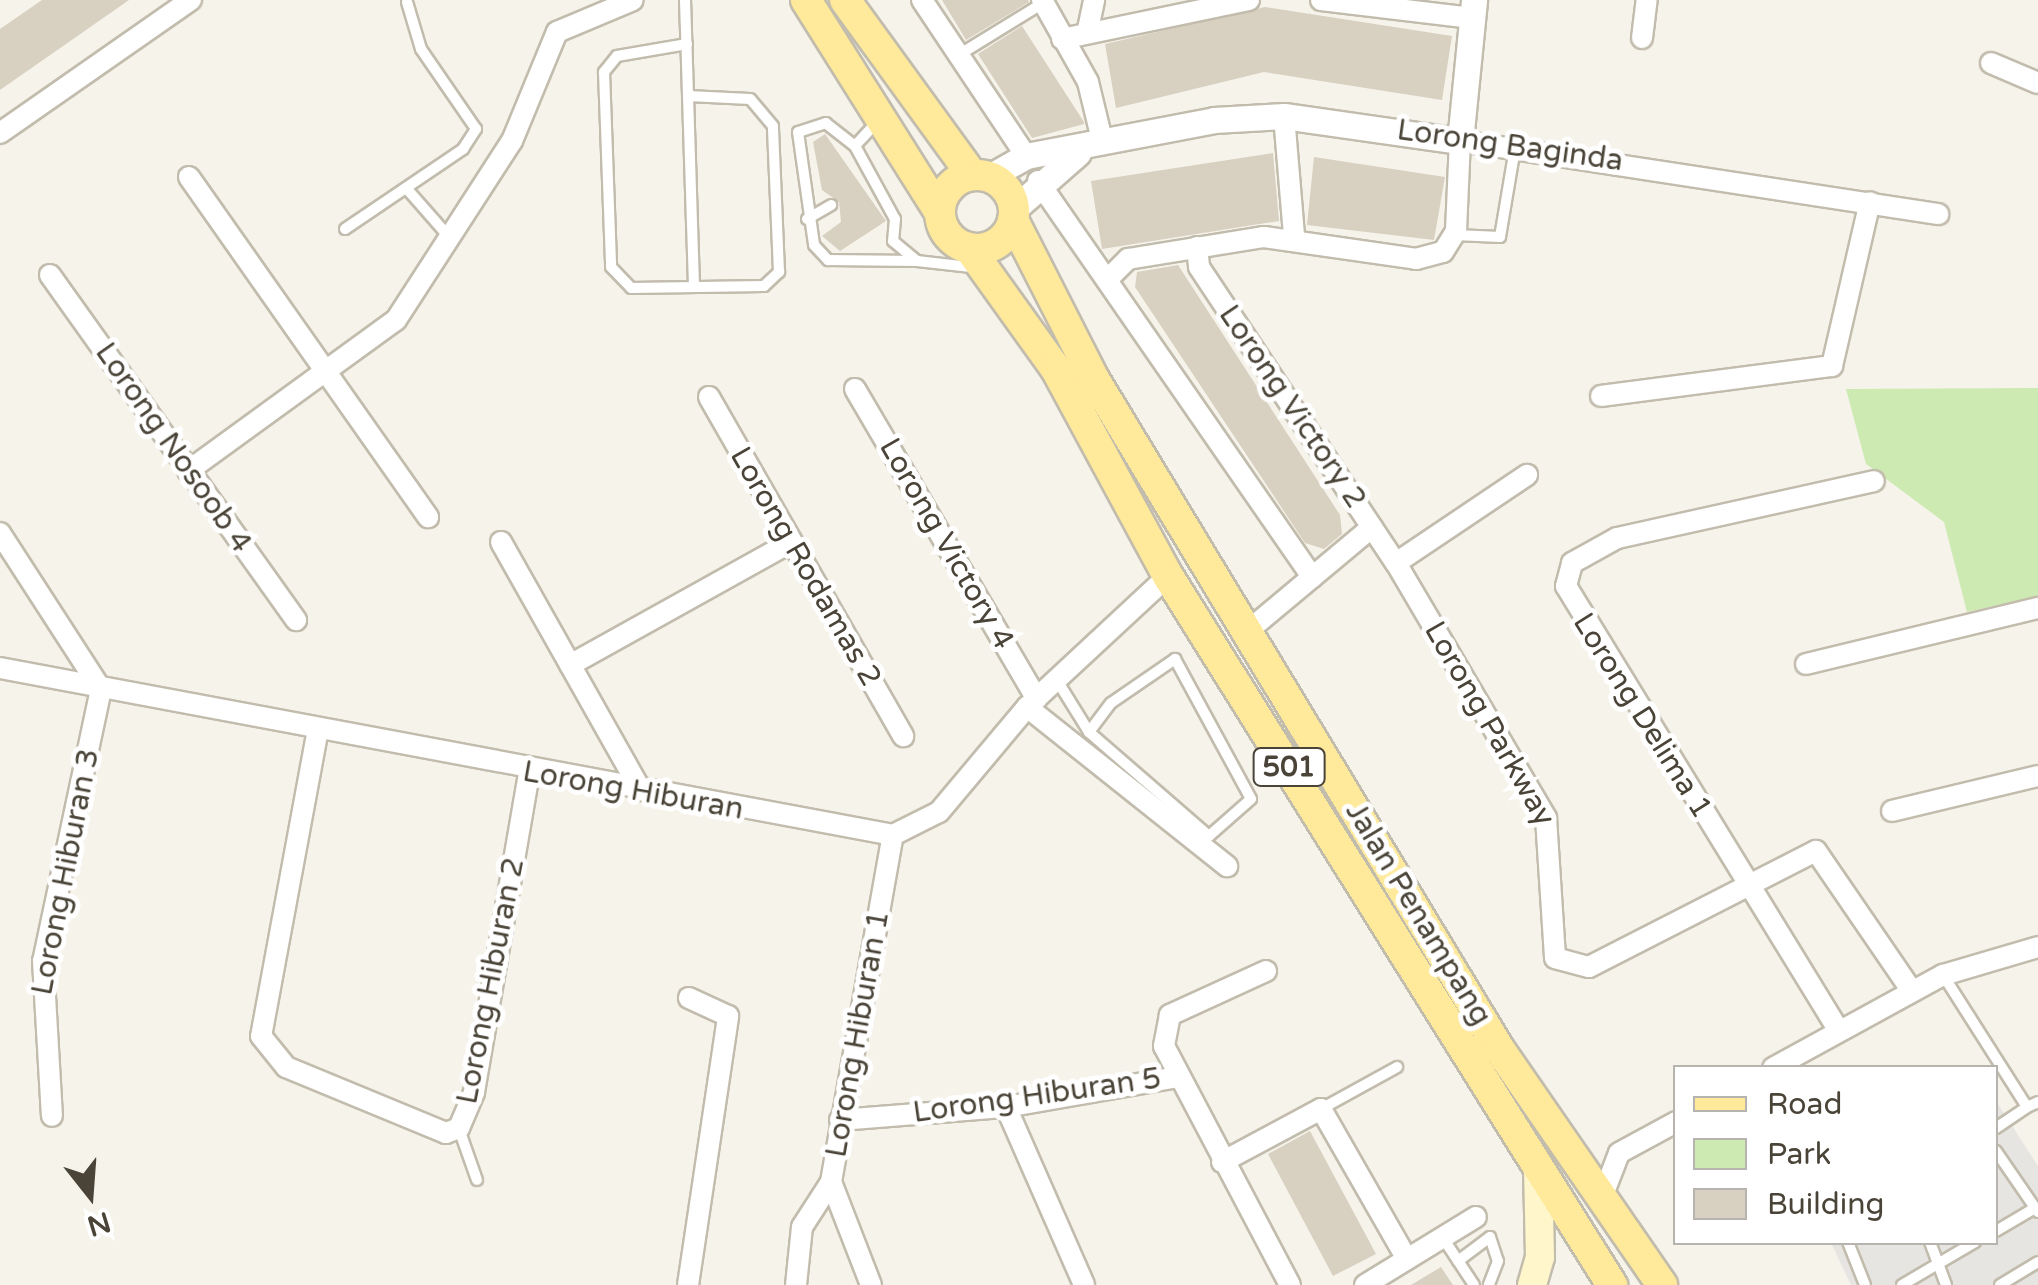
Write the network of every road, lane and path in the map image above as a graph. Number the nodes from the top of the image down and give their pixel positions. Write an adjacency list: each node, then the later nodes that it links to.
1 (191, 0): 24 (street)
2 (632, 0): 43 (street)
3 (685, 0): 17 (lane)
4 (806, 0): 23 (main road)
5 (846, 0): 30 (main road)
6 (922, 0): 18 (street)
7 (1094, 0): 14 (street)
8 (1249, 0): 14 (street)
9 (1321, 0): 13 (street)
10 (1647, 0): 15 (street)
11 (407, 2): 33 (lane)
12 (1041, 2): 16 (street); 18 (lane)
13 (1473, 9): 25 (street)
14 (1088, 29): 16 (street)
15 (1642, 38)
16 (1062, 40): 27 (street)
17 (686, 44): 21 (lane); 49 (lane)
18 (957, 56): 29 (street)
19 (1991, 63): 20 (street)
20 (2038, 83)
21 (688, 96): 49 (lane); 49 (lane)
22 (1284, 116): 25 (street, Lorong Baginda); 27 (street, Lorong Baginda); 42 (street)
23 (882, 117): 26 (lane); 36 (main road)
24 (0, 133)
25 (1460, 141): 28 (street, Lorong Baginda); 41 (street)
26 (854, 146): 39 (lane); 46 (lane)
27 (1093, 147): 29 (street, Lorong Baginda); 32 (street, Lorong Baginda)
28 (1515, 147): 34 (street, Lorong Baginda); 41 (lane)
29 (1026, 156): 30 (street, Lorong Baginda)
30 (981, 176): 36 (main road); 37 (main road)
31 (189, 177): 50 (street)
32 (1038, 182): 37 (street, Lorong Baginda); 48 (street)
33 (407, 188): 40 (lane); 43 (lane)
34 (1870, 202): 38 (street, Lorong Baginda); 52 (street)
35 (831, 205): 39 (lane)
36 (939, 211): 45 (main road)
37 (1014, 214): 45 (main road); 67 (main road, Jalan Penampang / 501)
38 (1938, 214)
39 (807, 219): 46 (lane)
40 (345, 230)
41 (1455, 235): 42 (street)
42 (1294, 236): 44 (street)
43 (451, 239): 50 (street)
44 (1197, 247): 48 (street); 58 (street, Lorong Victory 2)
45 (974, 258): 46 (lane); 63 (main road, Jalan Penampang / 501)
46 (917, 262)
47 (50, 275): 54 (street, Lorong Nosoob 4)
48 (1107, 280): 64 (street)
49 (694, 287)
50 (327, 374): 54 (street); 57 (street)
51 (855, 389): 73 (street, Lorong Victory 4)
52 (1601, 396)
53 (709, 397): 61 (street, Lorong Rodamas 2)
54 (188, 471): 66 (street, Lorong Nosoob 4)
55 (1527, 475): 62 (street)
56 (1874, 481): 85 (street, Lorong Delima 1)
57 (428, 517)
58 (1372, 527): 62 (street, Lorong Victory 2); 64 (street)
59 (0, 533): 72 (street)
60 (501, 542): 69 (street)
61 (790, 542): 69 (street); 76 (street, Lorong Rodamas 2)
62 (1396, 563): 85 (street, Lorong Parkway)
63 (1168, 576): 71 (street); 80 (main road, Jalan Penampang / 501)
64 (1312, 577): 67 (street)
65 (2038, 608): 68 (street)
66 (296, 620)
67 (1249, 630): 77 (main road, Jalan Penampang / 501)
68 (1806, 664)
69 (570, 665): 81 (street)
70 (0, 668): 72 (street, Lorong Hiburan)
71 (1058, 682): 73 (street); 75 (lane)
72 (101, 689): 74 (street, Lorong Hiburan); 98 (street, Lorong Hiburan 3)
73 (1032, 703): 83 (street); 84 (street)
74 (318, 728): 78 (street, Lorong Hiburan); 102 (street, Lorong Hiburan 2)
75 (1089, 732): 75 (lane)
76 (903, 736)
77 (1320, 753): 80 (main road); 103 (main road, Jalan Penampang / 501)
78 (529, 772): 81 (street, Lorong Hiburan); 102 (street, Lorong Hiburan 2)
79 (2038, 776): 82 (street)
80 (1302, 789): 107 (main road, Jalan Penampang / 501)
81 (642, 790): 83 (street, Lorong Hiburan)
82 (1892, 811)
83 (893, 835): 99 (street, Lorong Hiburan 1)
84 (1227, 866)
85 (1746, 882): 89 (street); 91 (street, Lorong Delima 1)
86 (2038, 947): 88 (street)
87 (1266, 971): 94 (street)
88 (1943, 976): 89 (street); 95 (lane)
89 (1912, 991): 91 (street)
90 (689, 998): 122 (street)
91 (1839, 1031): 92 (street)
92 (1779, 1065)
93 (1397, 1067): 97 (lane)
94 (1178, 1077): 96 (street, Lorong Hiburan 5); 105 (street, Lorong Hiburan 5)
95 (2032, 1104): 101 (lane)
96 (1006, 1106): 99 (street, Lorong Hiburan 5); 125 (street)
97 (1322, 1109): 105 (street); 118 (street)
98 (52, 1116)
99 (840, 1120): 109 (street, Lorong Hiburan 1)
100 (1673, 1124): 104 (street)
101 (1998, 1127)
102 (458, 1128): 108 (lane)
103 (1560, 1141): 104 (street); 110 (main road, Jalan Penampang / 501)
104 (1619, 1153): 110 (street)
105 (1222, 1162): 126 (street, Lorong Hiburan 5)
106 (2000, 1167): 111 (lane)
107 (1538, 1170): 130 (main road); 131 (main road, Jalan Penampang / 501)
108 (477, 1180)
109 (831, 1182): 123 (street); 124 (street, Lorong Hiburan 1)
110 (1601, 1200): 132 (main road, Jalan Penampang / 501)
111 (2036, 1210): 113 (lane)
112 (1476, 1217): 114 (street)
113 (1998, 1230)
114 (1443, 1238): 118 (street); 119 (lane)
115 (1849, 1245): 133 (lane)
116 (1931, 1245): 121 (lane)
117 (1970, 1245): 121 (lane)
118 (1408, 1259): 127 (street)
119 (1458, 1261): 128 (lane); 129 (lane)
120 (2038, 1262): 136 (lane)
121 (1938, 1264): 134 (lane); 135 (lane)
122 (688, 1285)
123 (796, 1285)
124 (871, 1285)
125 (1084, 1285)
126 (1290, 1285)
127 (1365, 1285)
128 (1474, 1285)
129 (1489, 1285)
130 (1532, 1285)
131 (1612, 1285)
132 (1661, 1285)
133 (1866, 1285)
134 (1902, 1285)
135 (1946, 1285)
136 (2000, 1285)

